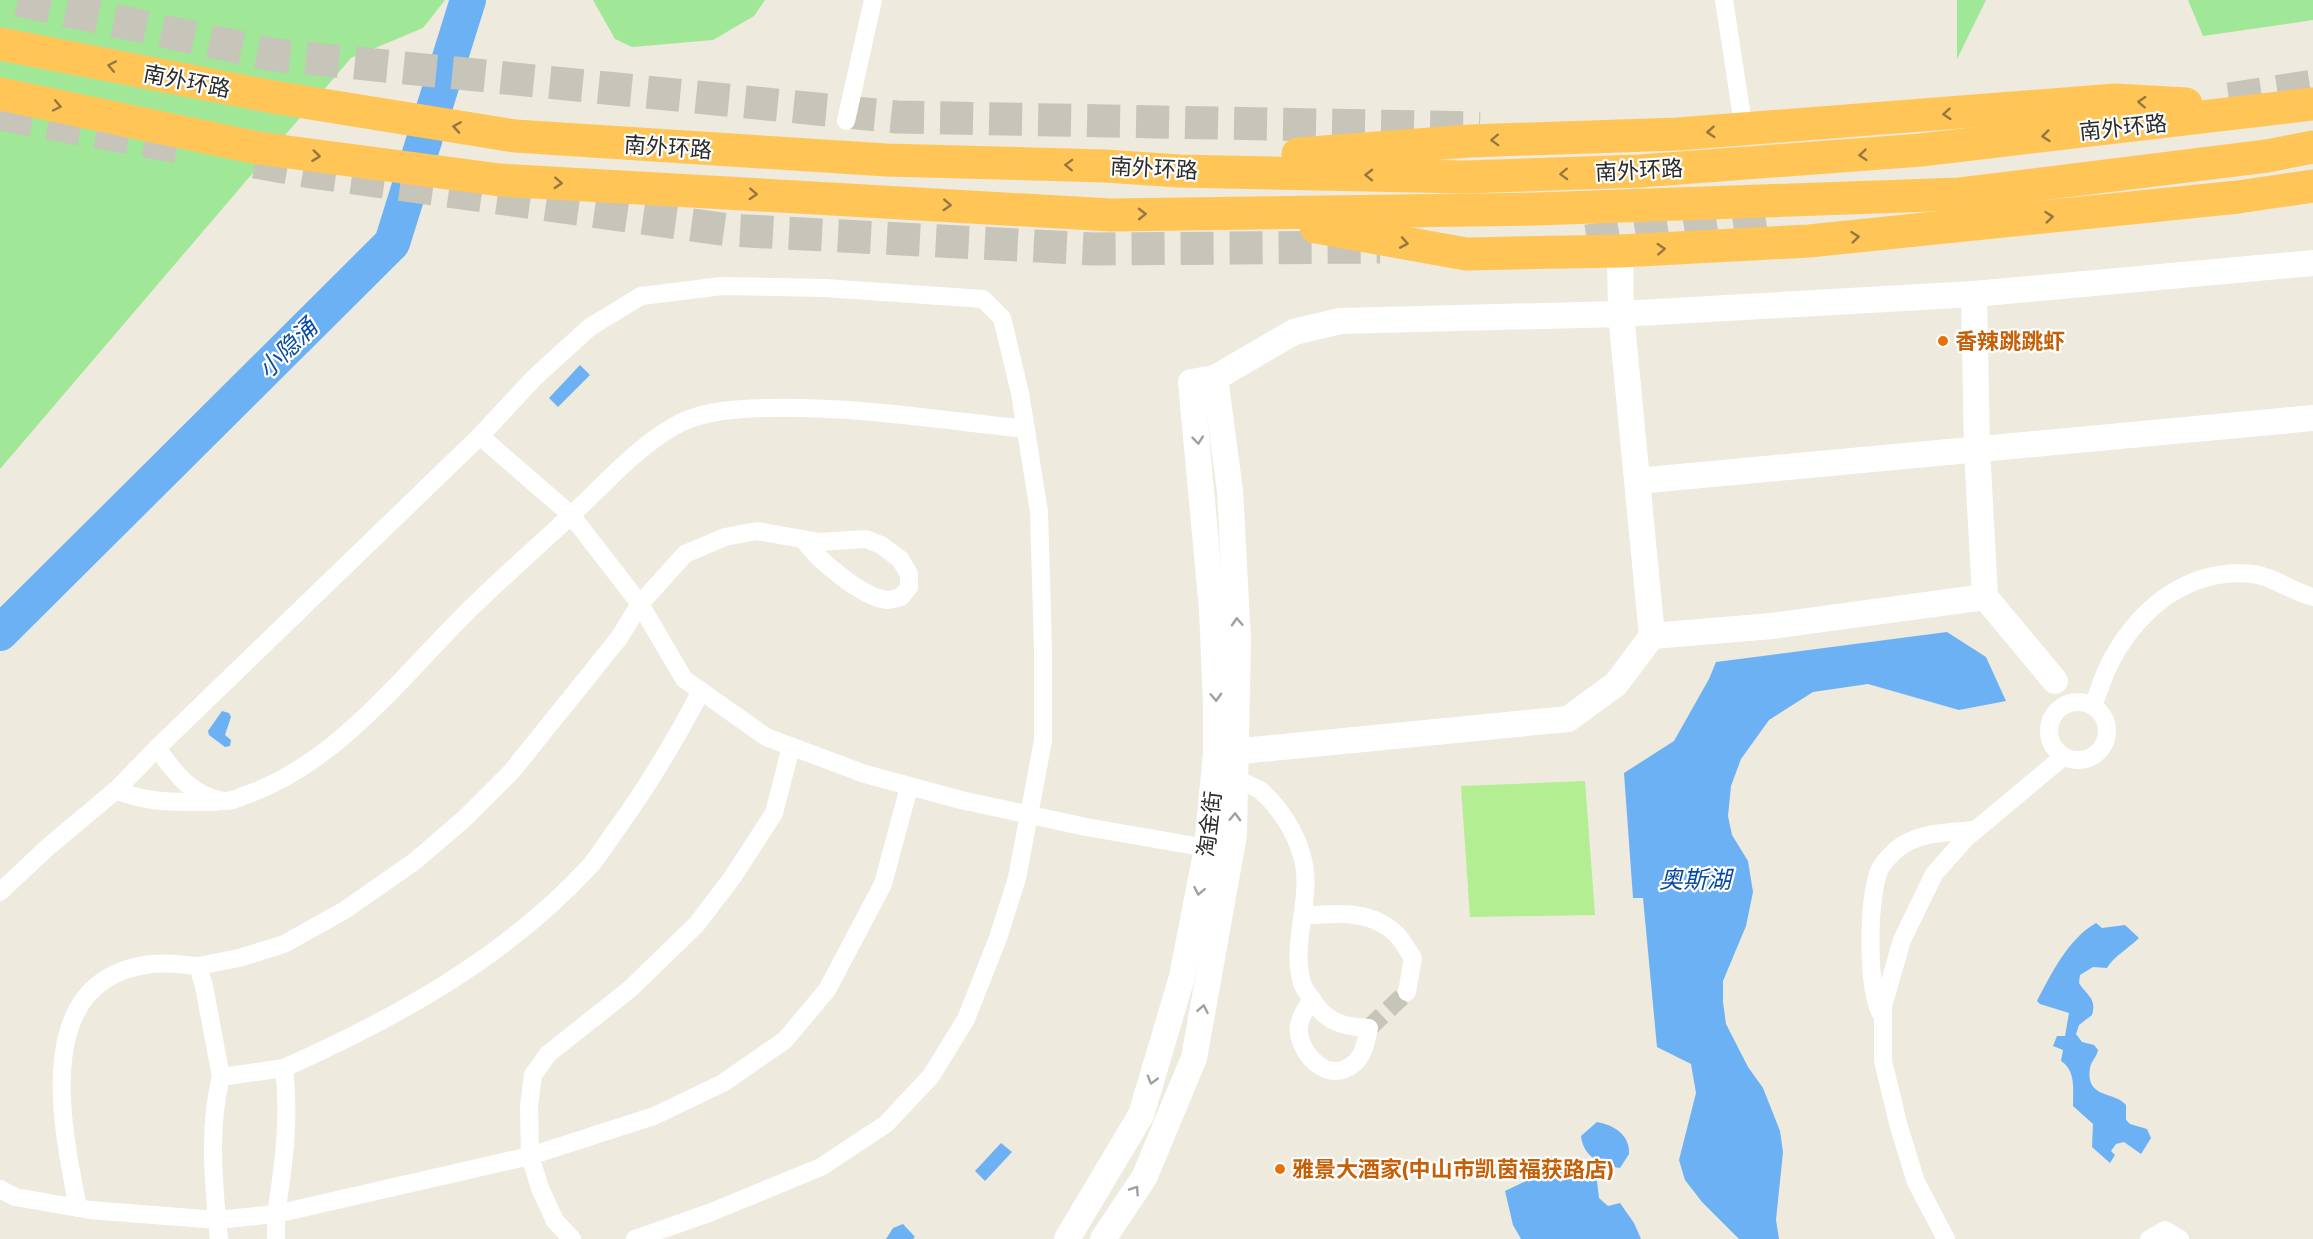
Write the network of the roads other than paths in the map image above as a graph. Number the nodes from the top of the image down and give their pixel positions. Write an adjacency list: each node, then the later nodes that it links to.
1 (873, 0): 6 (street)
2 (1724, 0): 7 (street)
3 (0, 44): 9 (highway, 南外环路, one-way to 3)
4 (0, 94): 11 (highway, 南外环路, one-way to 11)
5 (2298, 106): 7 (highway, one-way to 7); 9 (highway, 南外环路, one-way to 9)
6 (846, 121)
7 (1744, 130): 9 (highway, one-way to 9)
8 (2313, 147): 11 (highway, 南外环路)
9 (1179, 171)
10 (2313, 186): 12 (highway, one-way to 10)
11 (1243, 213): 12 (highway, one-way to 12)
12 (1620, 251): 15 (street)
13 (2313, 262): 14 (street)
14 (1974, 294): 15 (street); 19 (street)
15 (1621, 314): 20 (street); 33 (street)
16 (2313, 418): 19 (street)
17 (1026, 429): 18 (street); 21 (street); 39 (street)
18 (480, 436): 21 (street); 32 (street)
19 (1977, 449): 20 (street); 23 (street)
20 (1637, 481): 26 (street)
21 (571, 515): 25 (street); 38 (street)
22 (803, 539): 22 (street); 25 (street)
23 (1985, 597): 26 (street); 27 (street)
24 (2313, 597): 30 (street)
25 (640, 604): 28 (street); 44 (street)
26 (1652, 636): 33 (street)
27 (2055, 681): 29 (street)
28 (701, 691): 31 (street); 48 (street)
29 (2069, 703): 30 (street); 34 (street)
30 (2093, 706): 34 (street)
31 (791, 747): 36 (street); 50 (street)
32 (158, 748): 37 (street); 38 (street)
33 (1226, 753): 35 (street); 41 (street, 淘金街)
34 (2063, 757): 40 (street)
35 (1236, 780): 43 (street); 60 (street, one-way to 35)
36 (909, 787): 39 (street); 50 (street)
37 (116, 790): 38 (street); 42 (street)
38 (227, 802)
39 (1030, 813): 41 (street); 58 (street)
40 (1975, 830): 47 (street); 47 (street)
41 (1207, 848): 59 (street, 淘金街, one-way to 59)
42 (0, 892)
43 (1303, 916): 45 (street); 46 (street)
44 (198, 966): 49 (street); 52 (street)
45 (1407, 992)
46 (1312, 999)
47 (1883, 1017): 61 (street)
48 (284, 1068): 49 (street); 53 (street)
49 (221, 1077): 54 (street)
50 (530, 1156): 53 (street); 57 (street)
51 (0, 1189): 52 (street)
52 (78, 1208): 54 (street)
53 (276, 1214): 54 (street); 56 (street)
54 (217, 1221): 55 (street)
55 (219, 1239)
56 (276, 1239)
57 (572, 1239)
58 (635, 1239)
59 (1067, 1239)
60 (1103, 1239)
61 (1946, 1239)
62 (2149, 1239): 63 (street)
63 (2180, 1239)

